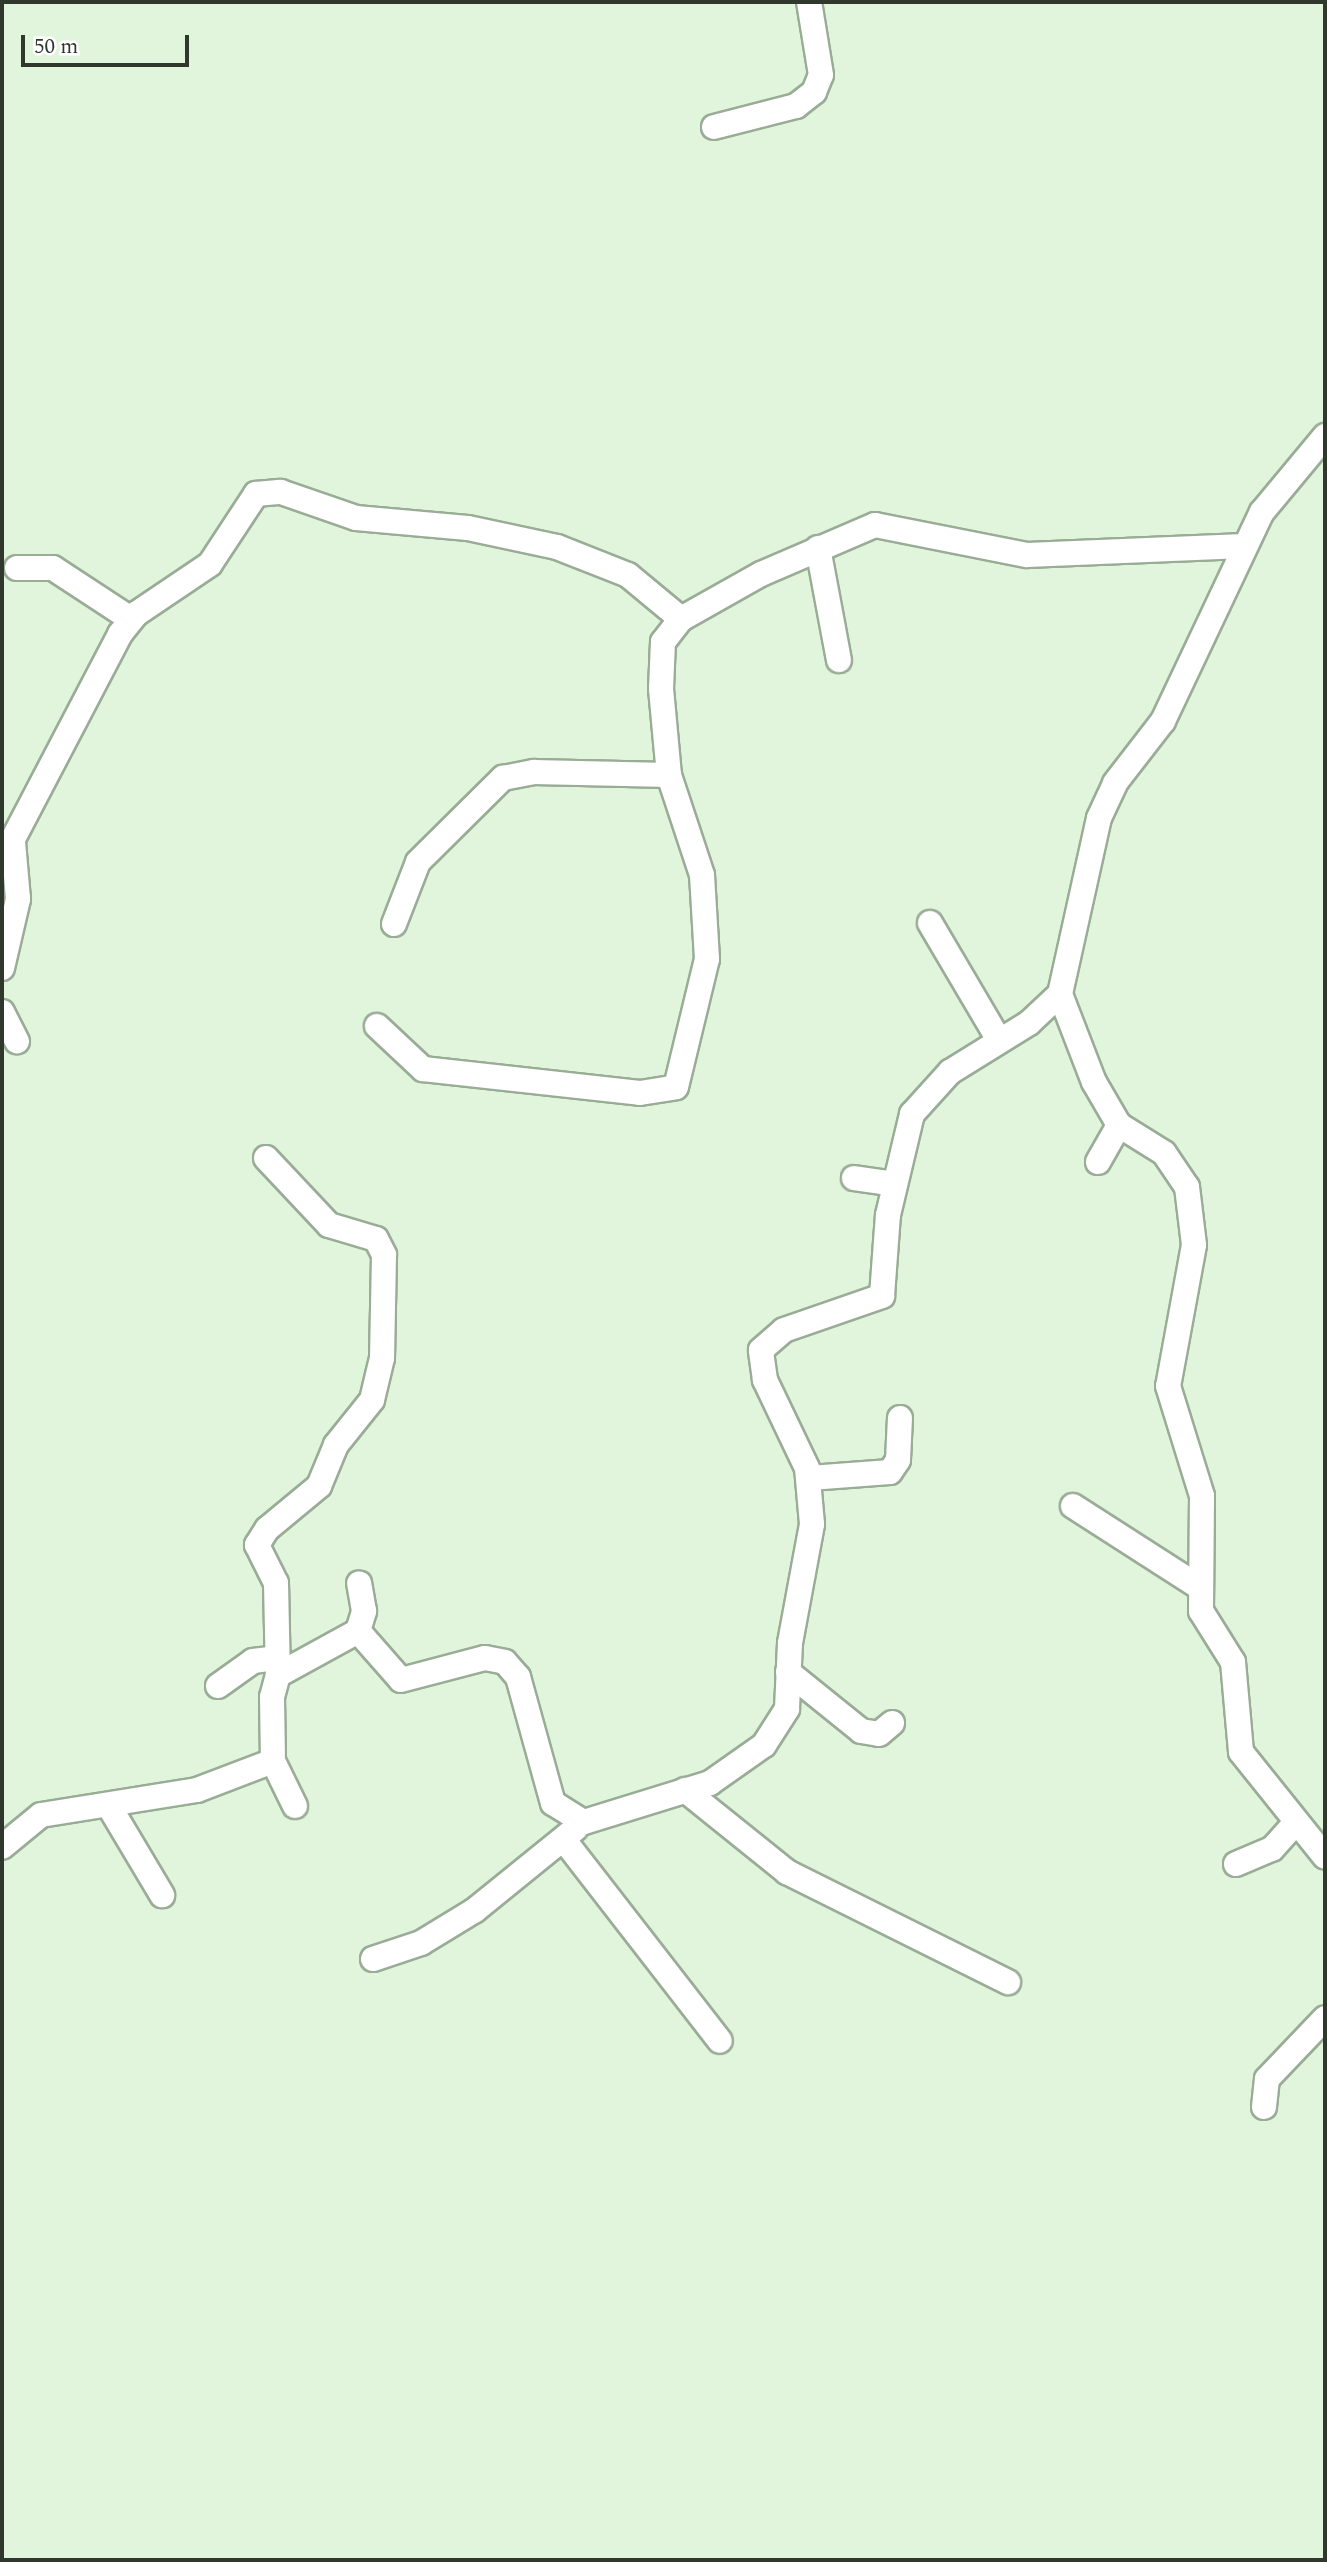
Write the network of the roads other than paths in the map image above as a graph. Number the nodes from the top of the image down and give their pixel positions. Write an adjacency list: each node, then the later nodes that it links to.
1 (809, 2): 2 (street)
2 (714, 127)
3 (1325, 436): 4 (street)
4 (1244, 546): 5 (street); 15 (street)
5 (818, 548): 8 (street); 9 (street)
6 (17, 568): 7 (street)
7 (131, 619): 8 (street); 11 (street)
8 (681, 619): 10 (street)
9 (839, 660)
10 (669, 775): 13 (street); 17 (street)
11 (8, 851): 14 (street)
12 (930, 923): 18 (street)
13 (394, 924)
14 (2, 968)
15 (1060, 993): 18 (street); 20 (street)
16 (2, 1012): 19 (street)
17 (377, 1026)
18 (999, 1040): 24 (street)
19 (17, 1041)
20 (1119, 1125): 22 (street); 29 (street)
21 (266, 1158): 31 (street)
22 (1098, 1162)
23 (854, 1178): 24 (street)
24 (895, 1184): 26 (street)
25 (900, 1418): 26 (street)
26 (810, 1478): 32 (street)
27 (1073, 1506): 29 (street)
28 (359, 1583): 30 (street)
29 (1199, 1587): 40 (street)
30 (358, 1631): 31 (street); 39 (street)
31 (277, 1666): 33 (street); 35 (street)
32 (788, 1672): 34 (street); 36 (street)
33 (218, 1686)
34 (891, 1723)
35 (273, 1761): 37 (street); 38 (street)
36 (685, 1790): 39 (street); 47 (street)
37 (109, 1806): 42 (street); 45 (street)
38 (295, 1806)
39 (583, 1822): 41 (street)
40 (1296, 1822): 43 (street); 44 (street)
41 (564, 1840): 46 (street); 49 (street)
42 (2, 1847)
43 (1325, 1857)
44 (1236, 1864)
45 (162, 1895)
46 (373, 1959)
47 (1008, 1982)
48 (1325, 2018): 50 (street)
49 (720, 2041)
50 (1264, 2108)

